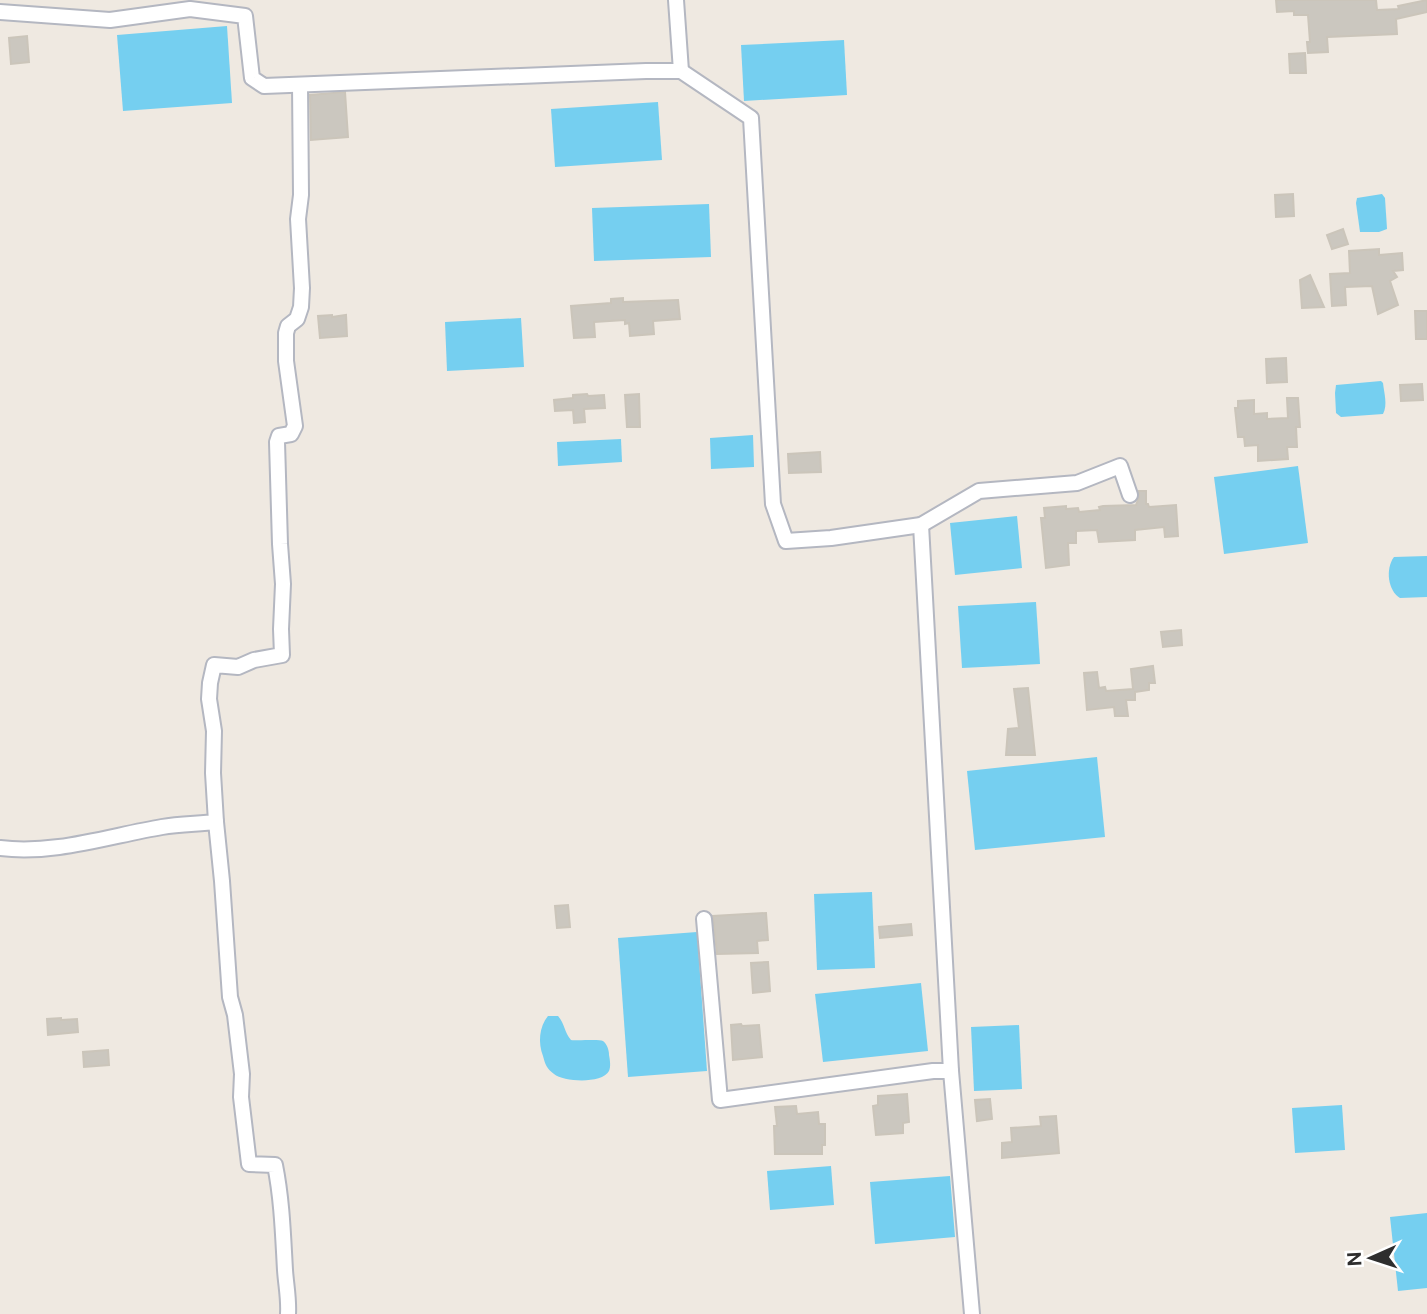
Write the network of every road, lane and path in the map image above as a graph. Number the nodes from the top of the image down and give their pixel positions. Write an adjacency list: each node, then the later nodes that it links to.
1 (676, 0): 3 (street)
2 (0, 12): 4 (street)
3 (681, 71): 4 (street); 6 (street)
4 (300, 85): 7 (street)
5 (1130, 495): 6 (street)
6 (921, 525): 10 (street)
7 (216, 822): 8 (street); 11 (street)
8 (0, 848)
9 (704, 919): 10 (street)
10 (951, 1070): 12 (street)
11 (288, 1314)
12 (972, 1314)

